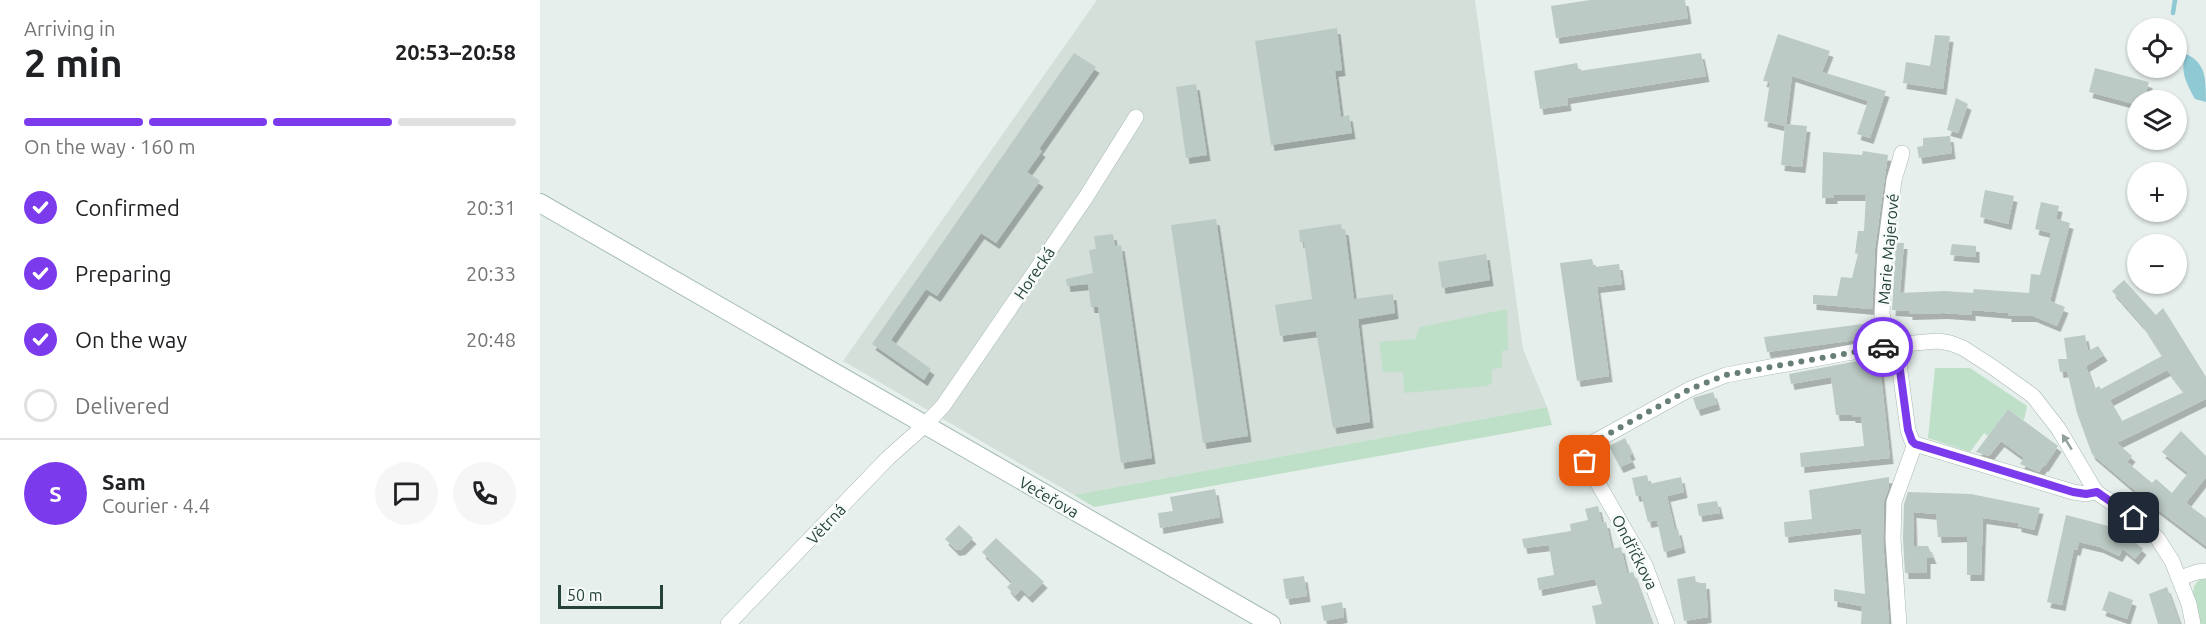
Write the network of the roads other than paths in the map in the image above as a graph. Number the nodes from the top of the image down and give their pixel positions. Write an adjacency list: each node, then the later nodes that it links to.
1 (1136, 117): 5 (street, Horecká)
2 (1902, 153): 4 (street, Marie Majerové)
3 (540, 203): 5 (street, Večeřova)
4 (1892, 345): 6 (street, Marie Majerové); 7 (street, one-way to 4); 12 (street, Ondříčkova)
5 (925, 425): 10 (street, Větrná); 11 (street, Večeřova)
6 (1915, 444): 7 (street); 13 (street)
7 (2097, 492): 9 (street)
8 (2206, 571): 9 (street)
9 (2180, 578): 14 (street)
10 (728, 624)
11 (1271, 624)
12 (1667, 624)
13 (1899, 624)
14 (2193, 624)

